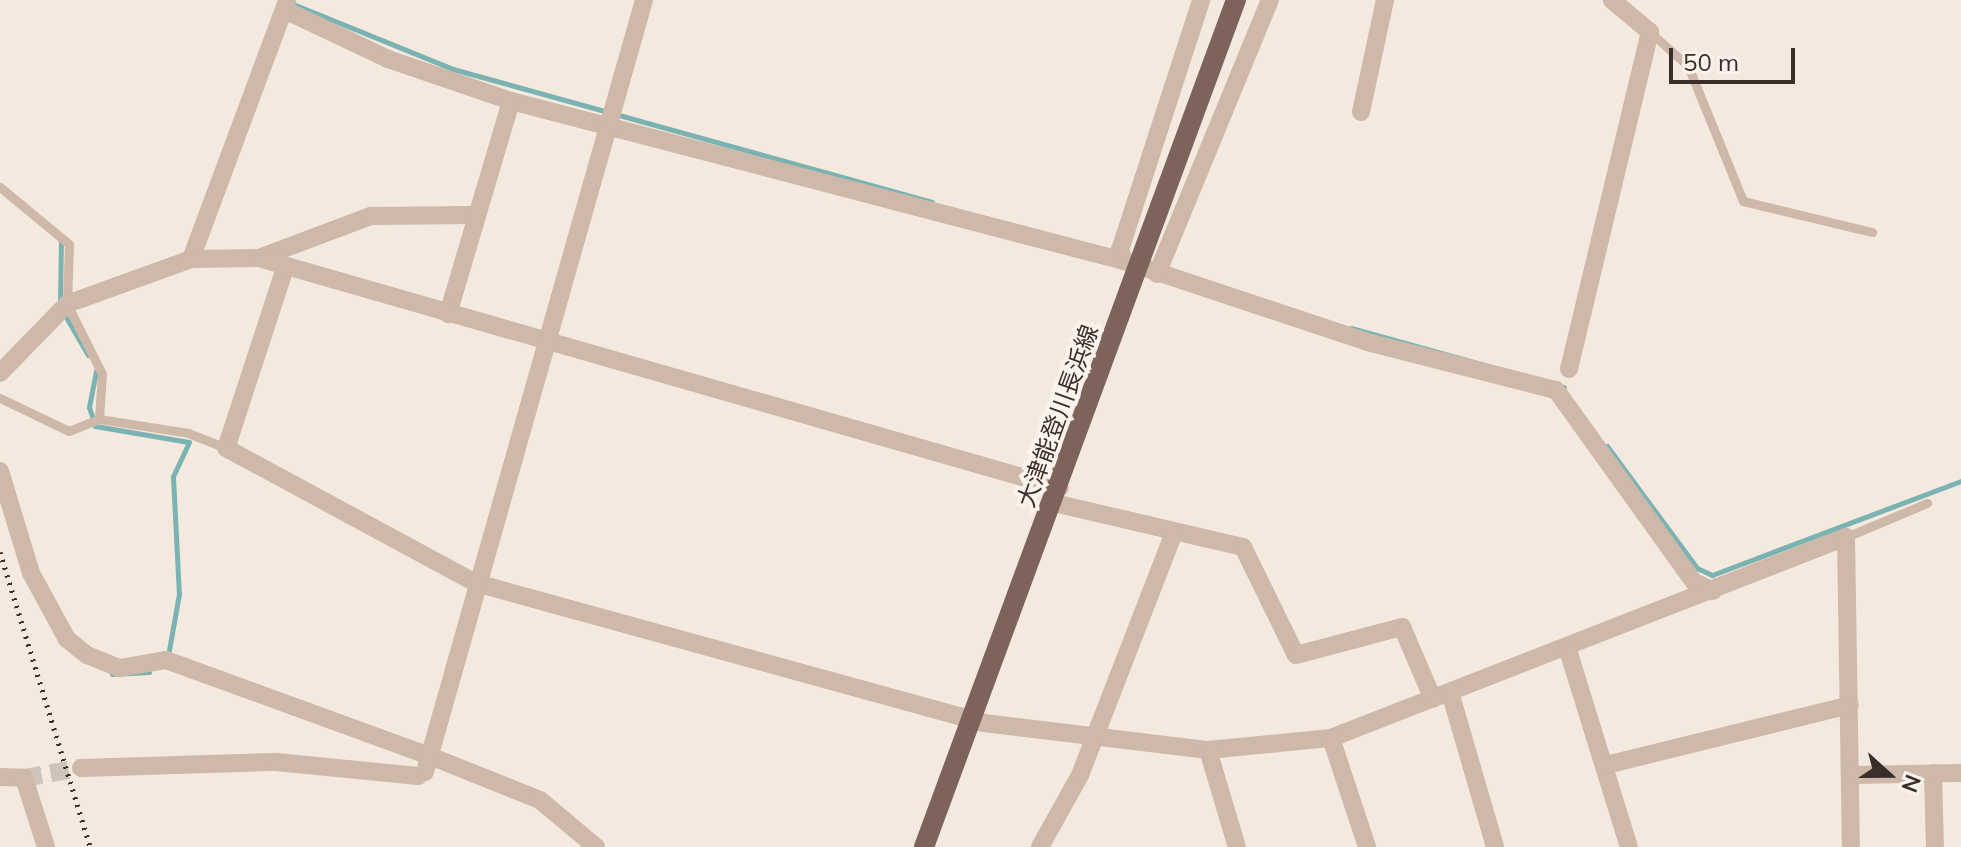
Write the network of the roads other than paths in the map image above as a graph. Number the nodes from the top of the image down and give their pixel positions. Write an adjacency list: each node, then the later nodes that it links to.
1 (644, 0): 11 (street)
2 (1201, 0): 17 (street)
3 (1236, 0): 17 (main road, 大津能登川長浜線)
4 (1270, 0): 17 (street)
5 (1385, 0): 10 (street)
6 (1612, 0): 8 (street)
7 (288, 6): 9 (street); 16 (street)
8 (1650, 32): 14 (lane); 22 (street)
9 (511, 101): 11 (street); 13 (street)
10 (1361, 112)
11 (610, 117): 17 (street); 21 (street)
12 (0, 187): 19 (lane)
13 (473, 215): 15 (street); 20 (street)
14 (1872, 232)
15 (259, 258): 16 (street); 18 (street)
16 (191, 259): 19 (street)
17 (1140, 267): 28 (main road, 大津能登川長浜線); 33 (street)
18 (285, 268): 20 (street); 26 (street)
19 (63, 306): 23 (street); 25 (lane)
20 (448, 314): 21 (street)
21 (545, 342): 28 (street); 32 (street)
22 (1569, 369)
23 (0, 373)
24 (0, 398): 25 (lane)
25 (94, 422): 26 (lane)
26 (226, 448): 32 (street)
27 (0, 471): 43 (street)
28 (1057, 495): 30 (street); 37 (main road, 大津能登川長浜線)
29 (1927, 503): 31 (lane)
30 (1174, 533): 35 (street); 38 (street)
31 (1846, 537): 33 (street); 36 (street)
32 (476, 583): 37 (street); 43 (street)
33 (1713, 591): 34 (street)
34 (1567, 647): 35 (street); 41 (street)
35 (1441, 696): 39 (street); 54 (street)
36 (1850, 705): 41 (street); 46 (street)
37 (972, 720): 38 (street); 50 (main road, 大津能登川長浜線)
38 (1095, 738): 40 (street); 51 (street)
39 (1331, 738): 40 (street); 53 (street)
40 (1208, 750): 52 (street)
41 (1606, 765): 55 (street)
42 (81, 768): 43 (street)
43 (424, 768): 49 (street)
44 (1933, 773): 45 (street); 46 (street); 57 (street)
45 (1961, 773)
46 (1852, 775): 56 (street)
47 (0, 777): 48 (street)
48 (46, 847)
49 (596, 847)
50 (924, 847)
51 (1040, 847)
52 (1237, 847)
53 (1367, 847)
54 (1495, 847)
55 (1629, 847)
56 (1851, 847)
57 (1935, 847)

